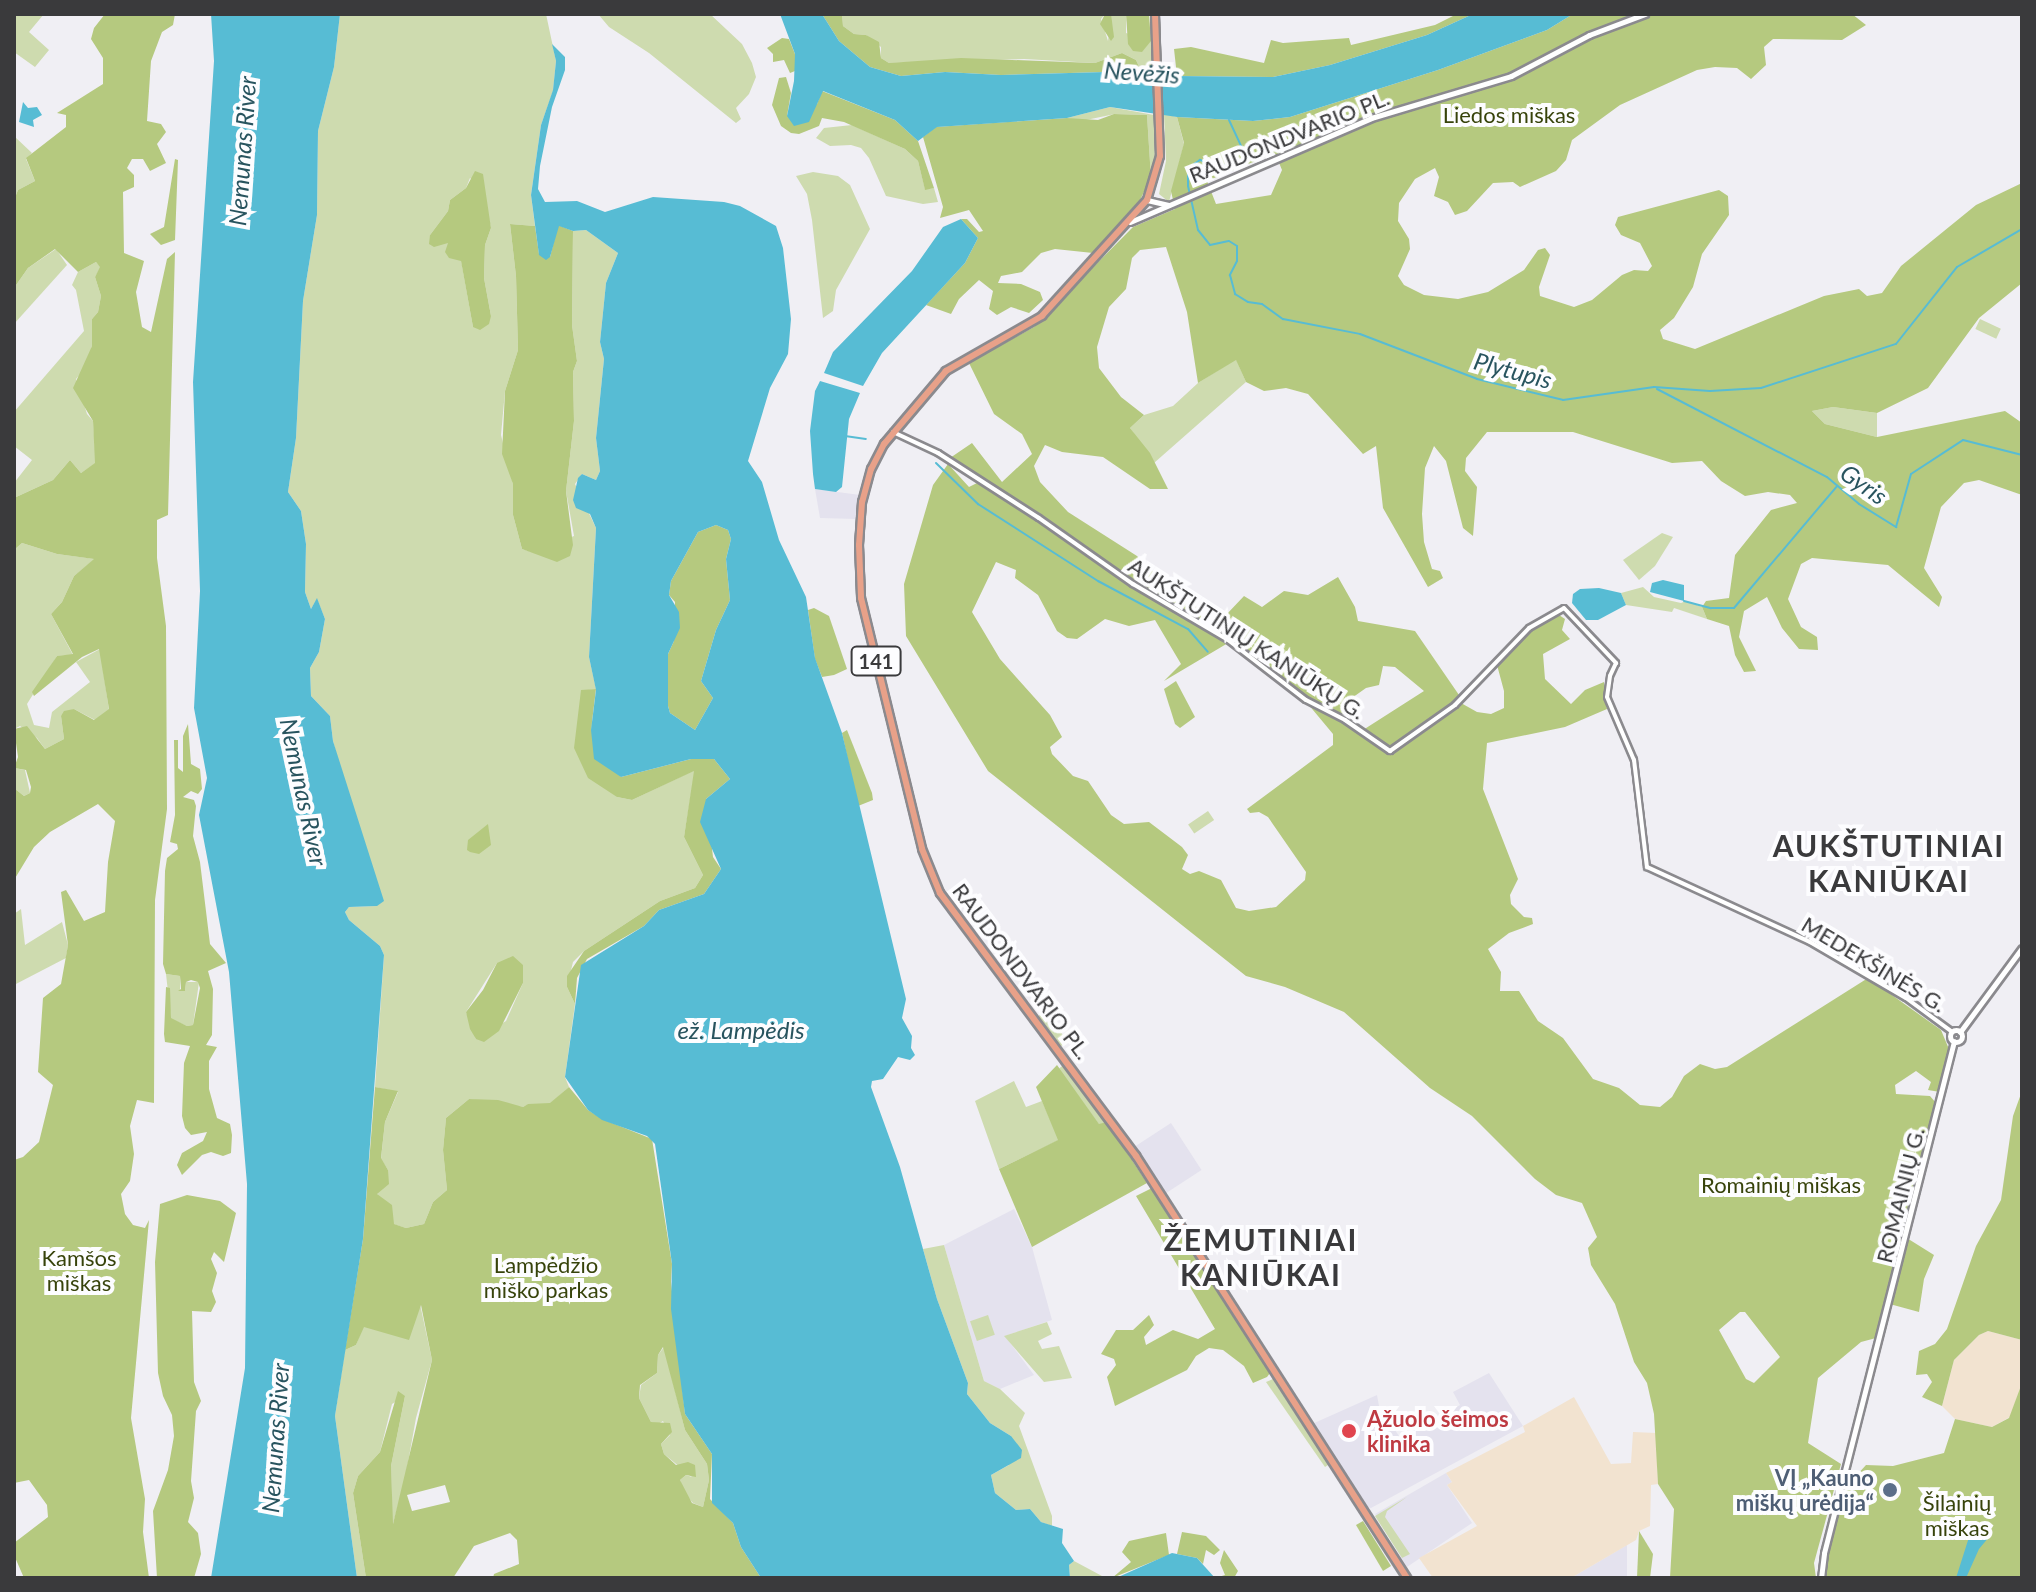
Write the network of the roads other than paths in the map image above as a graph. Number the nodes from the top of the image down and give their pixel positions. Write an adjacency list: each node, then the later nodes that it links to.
1 (1155, 14): 3 (main road, 141)
2 (1645, 14): 6 (main road, RAUDONDVARIO PL.)
3 (1152, 188): 4 (main road, 141); 5 (main road)
4 (1147, 200): 5 (main road); 7 (main road); 8 (main road, RAUDONDVARIO PL. / 141)
5 (1157, 200): 6 (main road)
6 (1168, 205): 7 (main road, RAUDONDVARIO PL.)
7 (1159, 210): 8 (main road, RAUDONDVARIO PL.)
8 (1129, 222): 9 (main road, RAUDONDVARIO PL. / 141)
9 (893, 432): 10 (street, AUKŠTUTINIŲ KANIŪKŲ G.); 15 (main road, RAUDONDVARIO PL. / 141)
10 (1647, 867): 12 (street, MEDEKŠINĖS G.)
11 (2022, 948): 13 (main road)
12 (1951, 1031): 13 (main road); 14 (main road)
13 (1960, 1032): 14 (main road)
14 (1954, 1041): 16 (main road, ROMAINIŲ G.)
15 (1407, 1578)
16 (1821, 1578)

